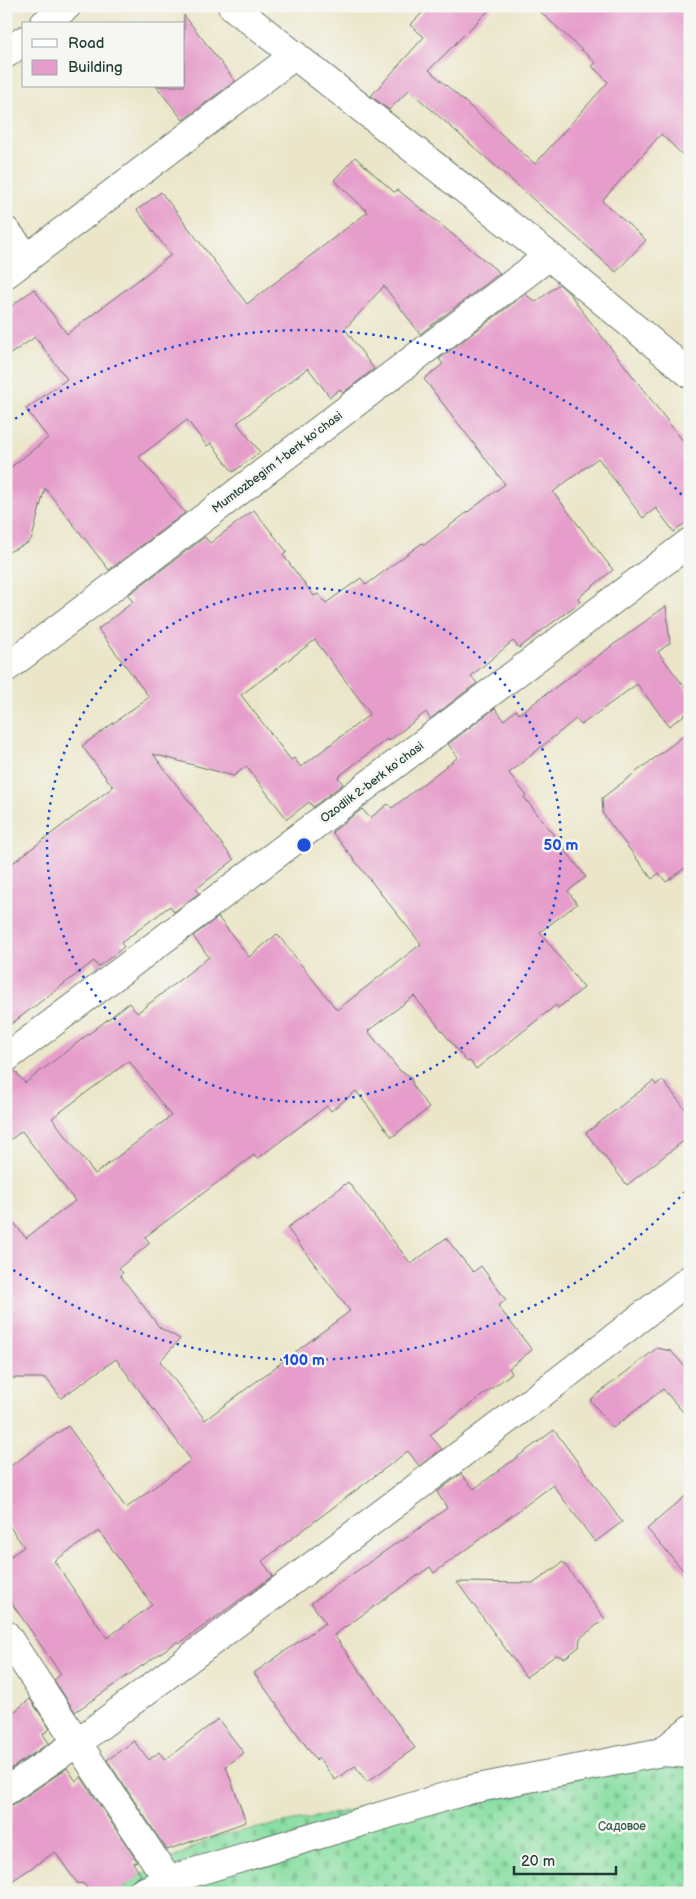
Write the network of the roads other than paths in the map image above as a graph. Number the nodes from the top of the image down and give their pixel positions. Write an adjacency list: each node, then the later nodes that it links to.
1 (66, 6): 3 (street)
2 (232, 6): 6 (street)
3 (46, 22)
4 (22, 42): 5 (street)
5 (6, 54)
6 (295, 55): 8 (street); 9 (street)
7 (6, 231): 9 (street)
8 (549, 256): 11 (street); 13 (street, Mumtozbegim 1-berk koʻchasi)
9 (28, 258): 10 (street)
10 (6, 274)
11 (690, 374)
12 (690, 542): 14 (street, Ozodlik 2-berk koʻchasi)
13 (6, 668)
14 (6, 1058)
15 (690, 1279): 18 (street)
16 (6, 1634): 18 (street)
17 (690, 1729): 19 (street)
18 (78, 1742): 21 (street); 22 (street)
19 (662, 1752): 20 (street); 22 (street)
20 (690, 1754)
21 (6, 1791)
22 (168, 1880): 23 (street)
23 (141, 1893)

